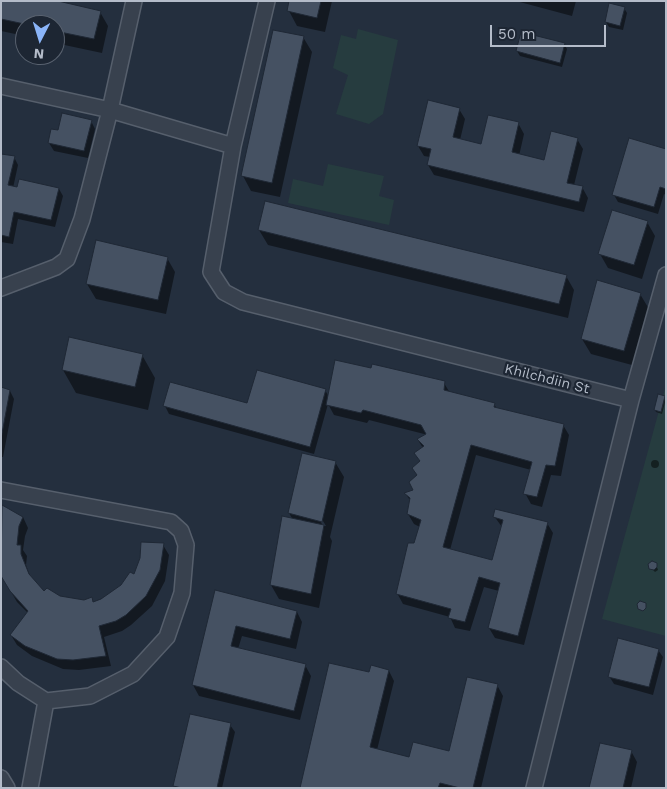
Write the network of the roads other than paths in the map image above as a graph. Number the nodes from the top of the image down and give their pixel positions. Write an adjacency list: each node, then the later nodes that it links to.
1 (134, 1): 4 (street)
2 (267, 1): 5 (street, Khilchdiin St)
3 (1, 86): 4 (street)
4 (110, 110): 5 (street); 7 (street)
5 (233, 146): 8 (street, Khilchdiin St)
6 (666, 275): 8 (street)
7 (1, 288)
8 (631, 400): 15 (street)
9 (1, 490): 11 (street)
10 (1, 667): 11 (street)
11 (46, 701): 14 (street)
12 (1, 778): 13 (street)
13 (8, 788)
14 (30, 788)
15 (534, 788)

